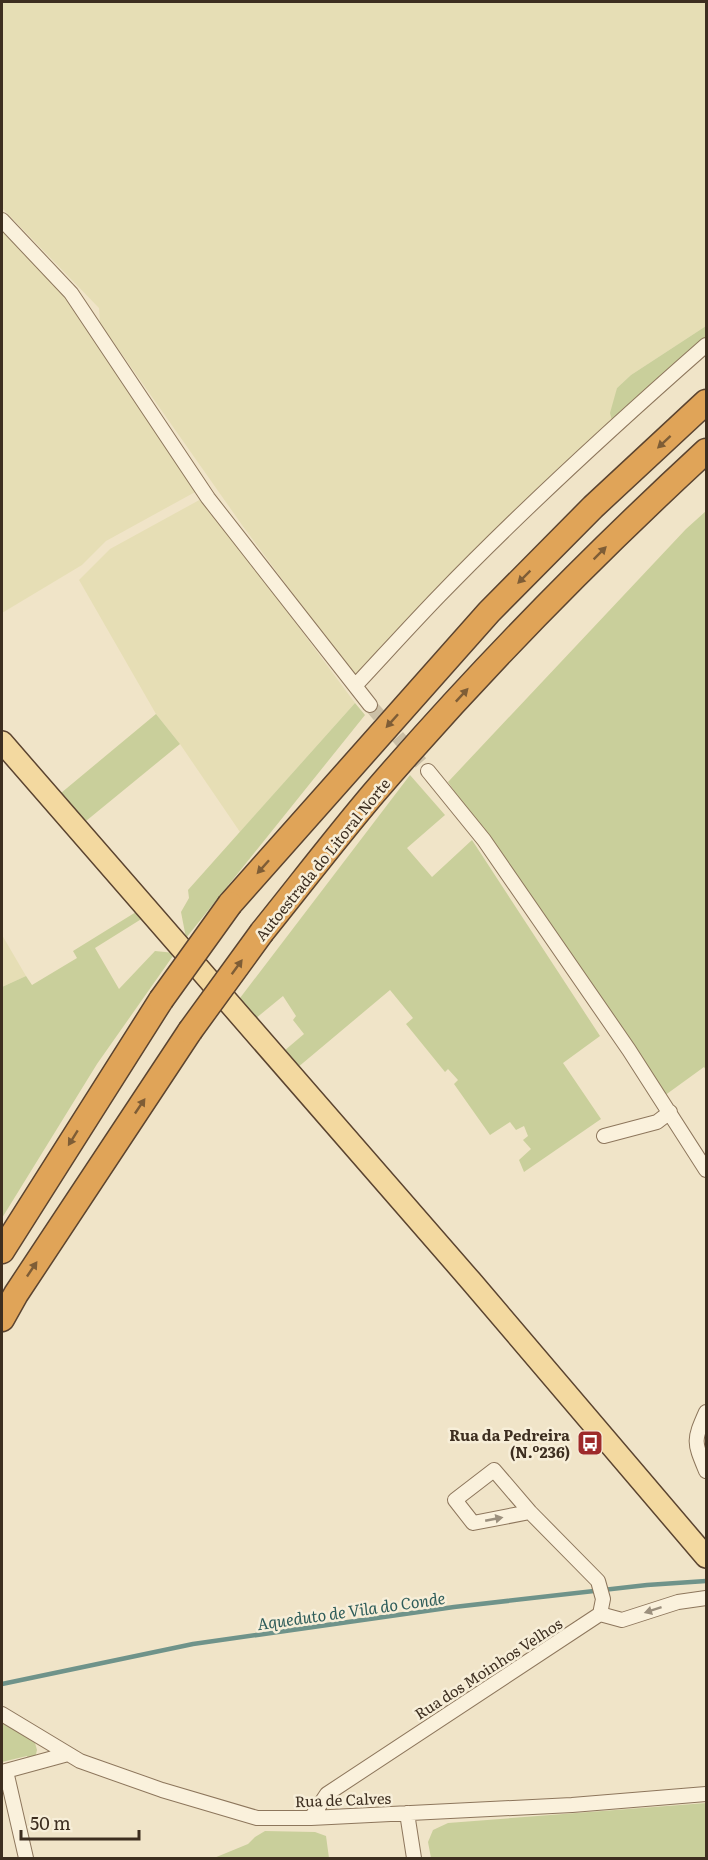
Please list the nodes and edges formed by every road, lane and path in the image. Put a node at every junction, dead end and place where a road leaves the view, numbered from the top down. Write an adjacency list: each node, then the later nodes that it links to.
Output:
1 (2, 220): 5 (street)
2 (706, 345): 5 (street)
3 (706, 402): 12 (highway, one-way to 12, bridge)
4 (706, 451): 13 (highway, Autoestrada do Litoral Norte, one-way to 4, bridge)
5 (356, 687): 6 (street)
6 (370, 705)
7 (2, 742): 17 (main road)
8 (428, 771): 9 (street)
9 (670, 1112): 10 (street); 11 (street)
10 (604, 1136)
11 (706, 1170)
12 (2, 1251)
13 (2, 1319)
14 (706, 1412): 15 (street)
15 (706, 1471)
16 (530, 1512): 16 (street, one-way to 16); 19 (street)
17 (706, 1557)
18 (706, 1598): 19 (street, one-way to 19)
19 (600, 1614): 25 (street, Rua dos Moinhos Velhos)
20 (2, 1714): 21 (street, Rua de Calves)
21 (68, 1754): 22 (street); 25 (street, Rua de Calves)
22 (4, 1771): 26 (street)
23 (706, 1794): 24 (street, Rua de Calves)
24 (407, 1813): 25 (street, Rua de Calves); 27 (street)
25 (311, 1818)
26 (26, 1858)
27 (414, 1858)

